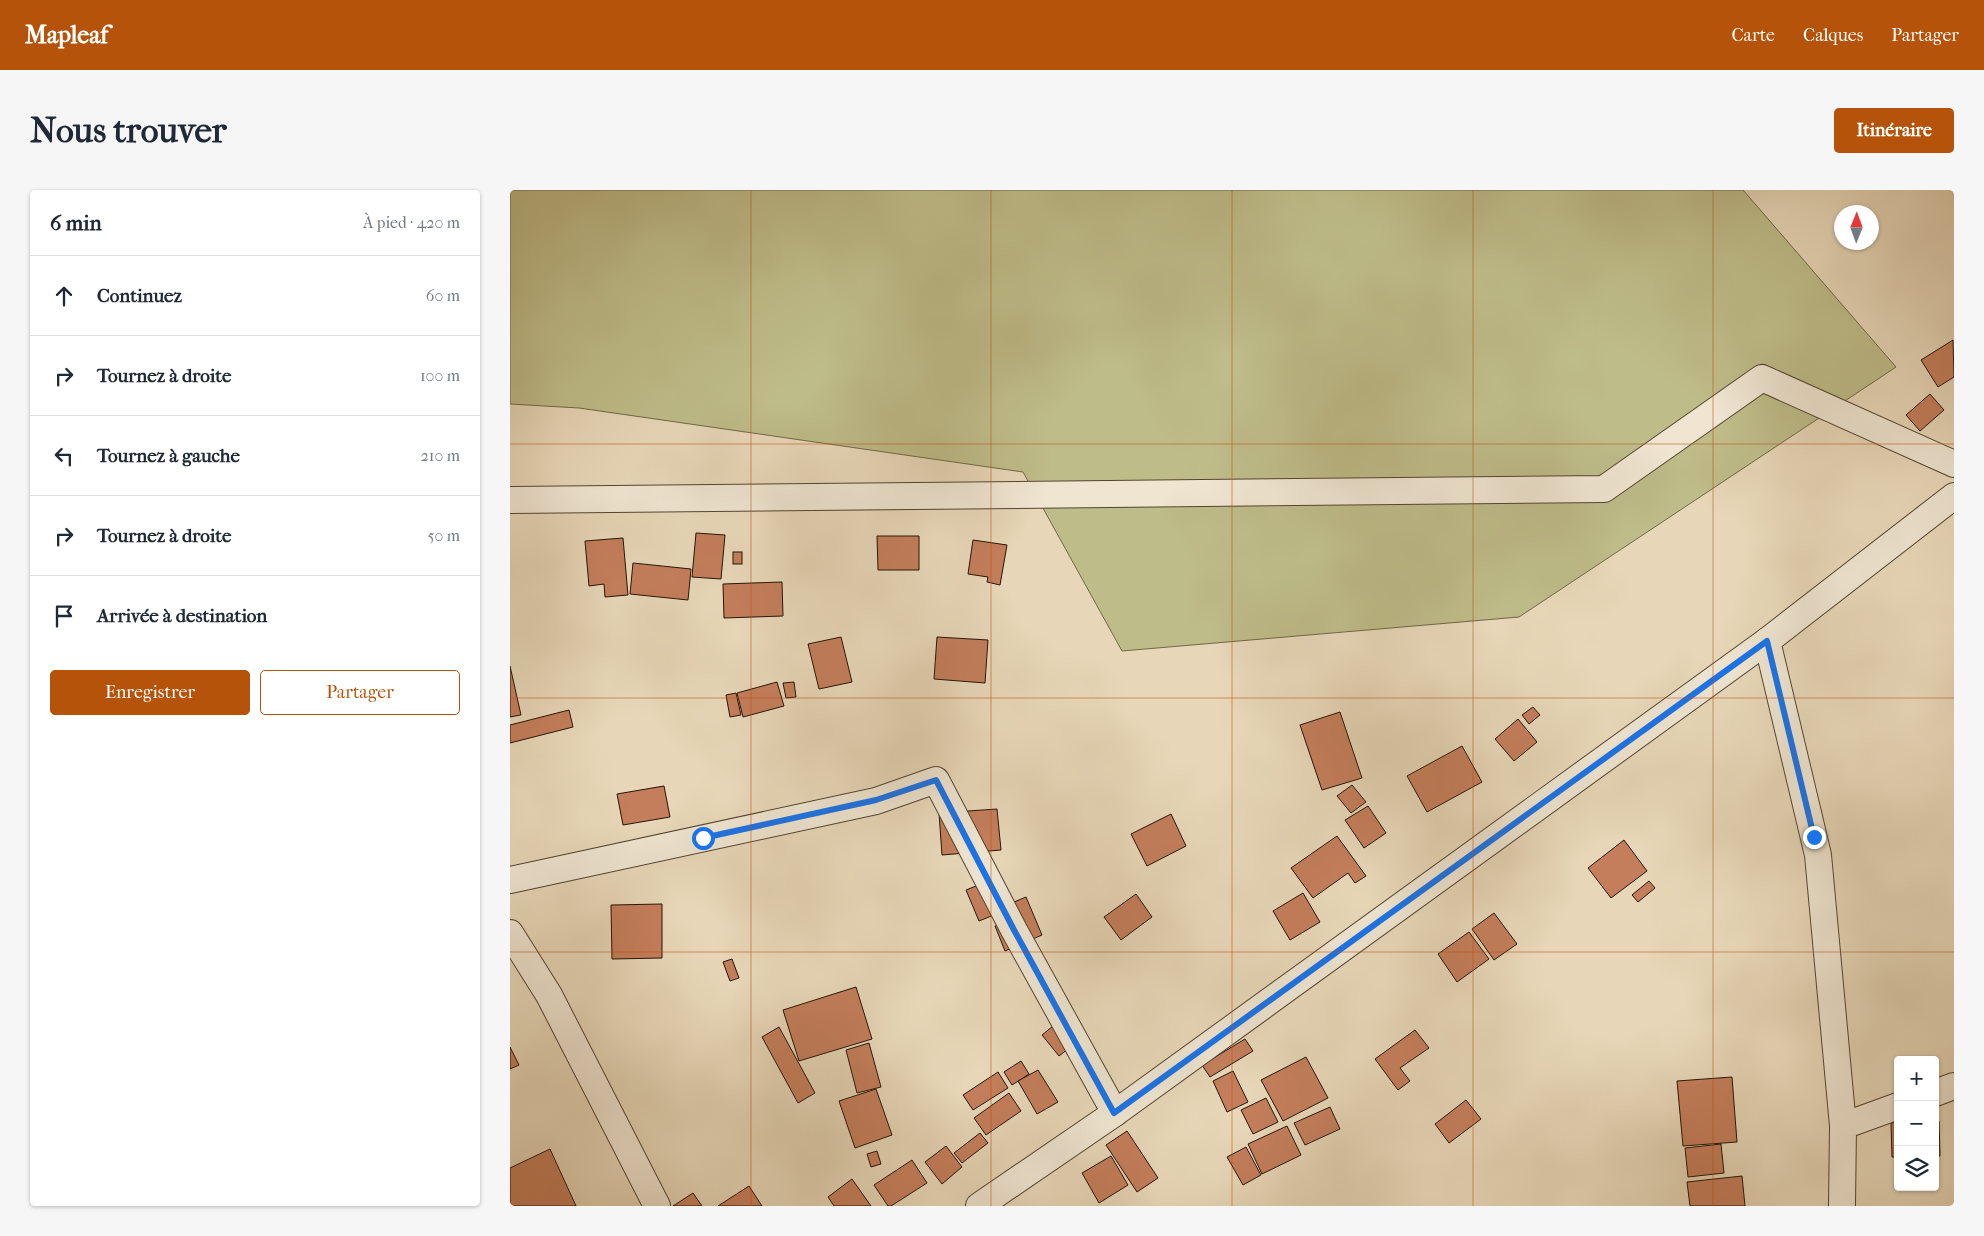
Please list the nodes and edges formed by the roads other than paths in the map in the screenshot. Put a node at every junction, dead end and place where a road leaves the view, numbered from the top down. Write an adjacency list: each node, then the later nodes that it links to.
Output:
1 (1954, 464): 3 (street)
2 (1954, 496): 4 (street)
3 (510, 500)
4 (1767, 641): 10 (street); 11 (street)
5 (510, 880): 10 (street)
6 (510, 933): 12 (street)
7 (1954, 1086): 8 (street)
8 (1939, 1092)
9 (1894, 1107): 11 (street)
10 (1114, 1113): 13 (street)
11 (1843, 1126): 14 (street)
12 (657, 1206)
13 (979, 1206)
14 (1842, 1206)

